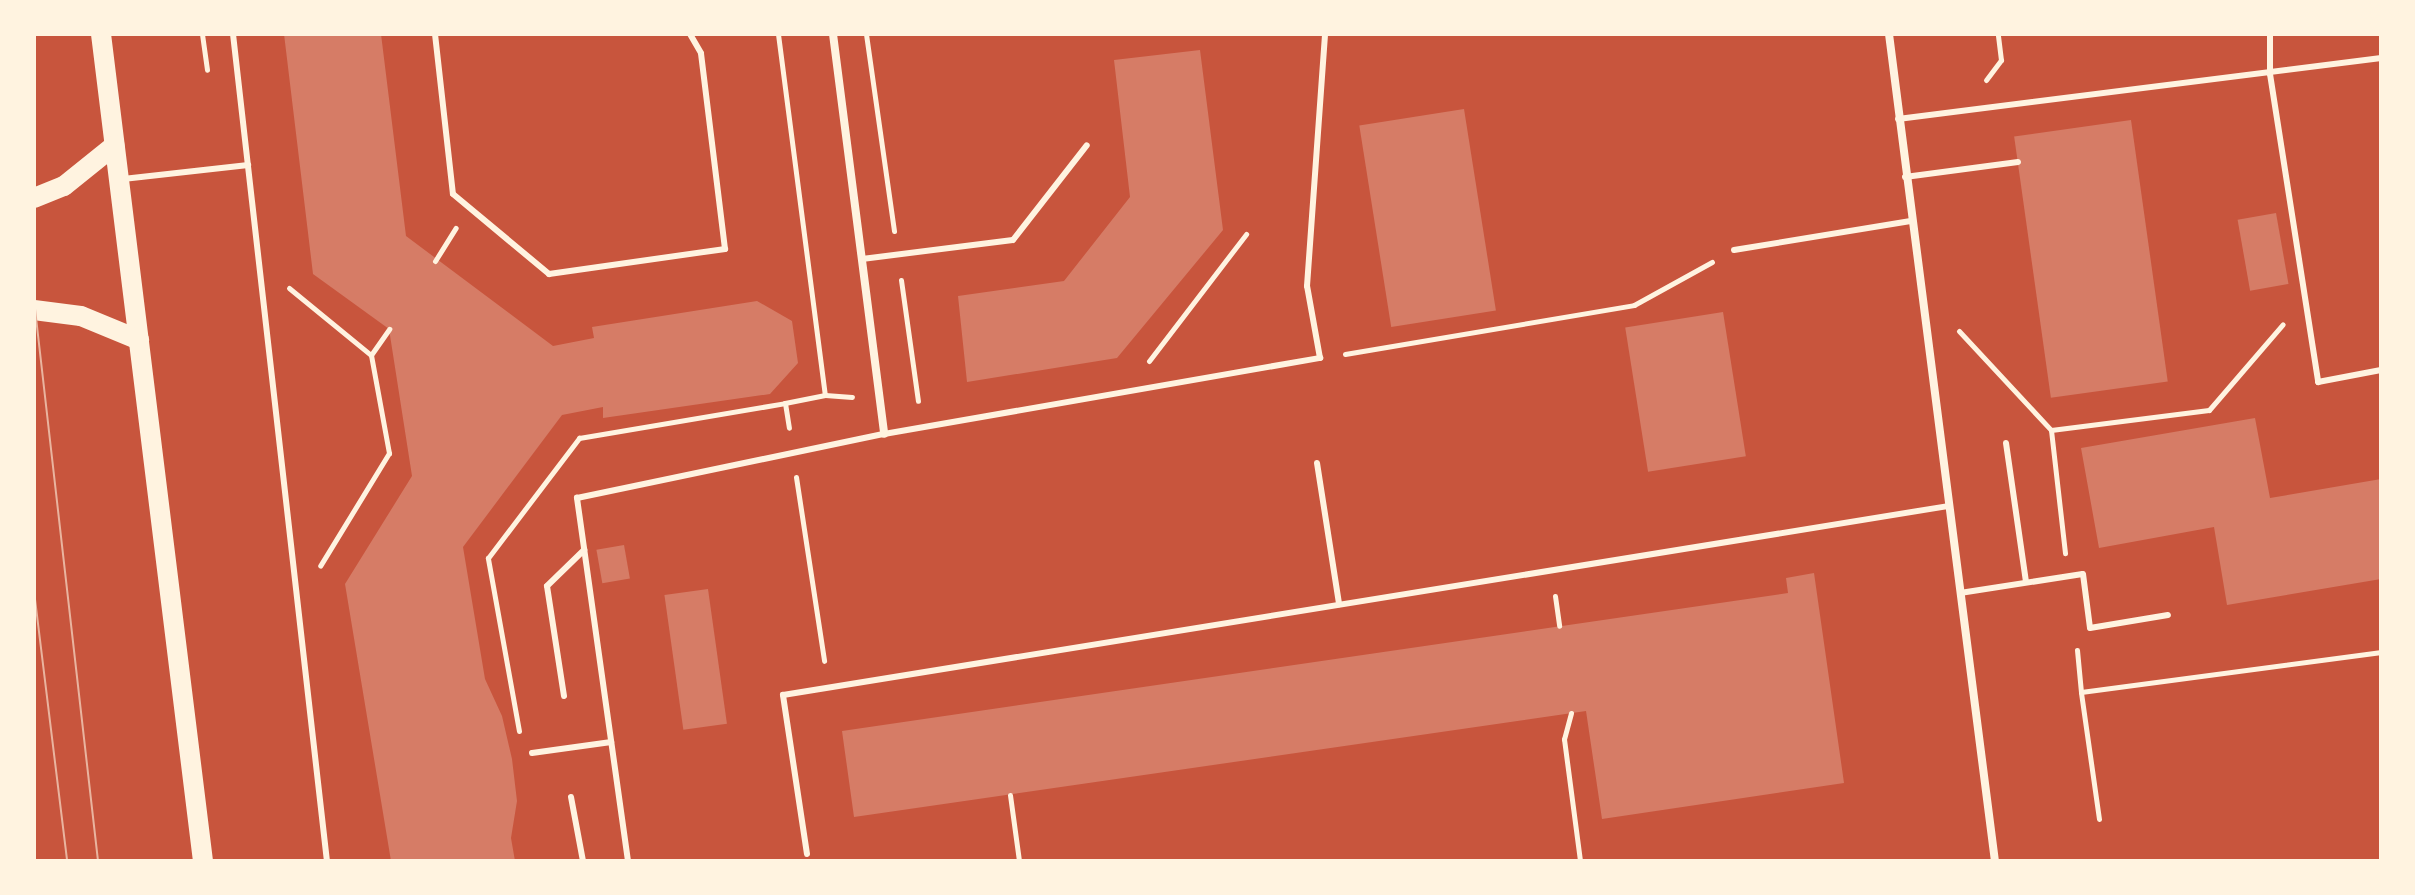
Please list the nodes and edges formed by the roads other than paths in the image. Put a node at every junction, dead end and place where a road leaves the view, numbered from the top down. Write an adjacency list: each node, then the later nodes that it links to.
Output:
1 (101, 34): 12 (main road)
2 (233, 34): 15 (lane)
3 (435, 34): 4 (lane)
4 (690, 34)
5 (833, 34): 21 (street)
6 (1325, 34): 25 (lane)
7 (1889, 34): 11 (street)
8 (2270, 34): 10 (lane)
9 (2381, 58): 10 (lane)
10 (2270, 74): 11 (lane); 24 (lane)
11 (1898, 119): 16 (street)
12 (115, 145): 17 (main road); 18 (main road)
13 (1087, 145): 21 (lane)
14 (2018, 162): 16 (lane)
15 (248, 165): 17 (lane); 40 (lane)
16 (1905, 177): 19 (street)
17 (119, 180): 23 (main road)
18 (34, 198)
19 (1911, 221): 20 (lane); 28 (street)
20 (1734, 250)
21 (862, 259): 25 (street)
22 (34, 310): 23 (main road)
23 (139, 340): 39 (main road)
24 (2381, 370)
25 (884, 434): 29 (lane)
26 (2006, 443): 30 (lane)
27 (1317, 463): 32 (lane)
28 (1948, 506): 31 (street); 32 (lane)
29 (584, 550): 34 (lane); 35 (lane)
30 (2026, 582): 31 (lane); 33 (lane)
31 (1960, 593): 43 (street)
32 (1339, 604): 38 (lane)
33 (2168, 615)
34 (564, 696)
35 (611, 742): 36 (lane); 42 (lane)
36 (532, 753)
37 (571, 797): 41 (lane)
38 (807, 854)
39 (203, 861)
40 (327, 861)
41 (583, 861)
42 (628, 861)
43 (1995, 861)

